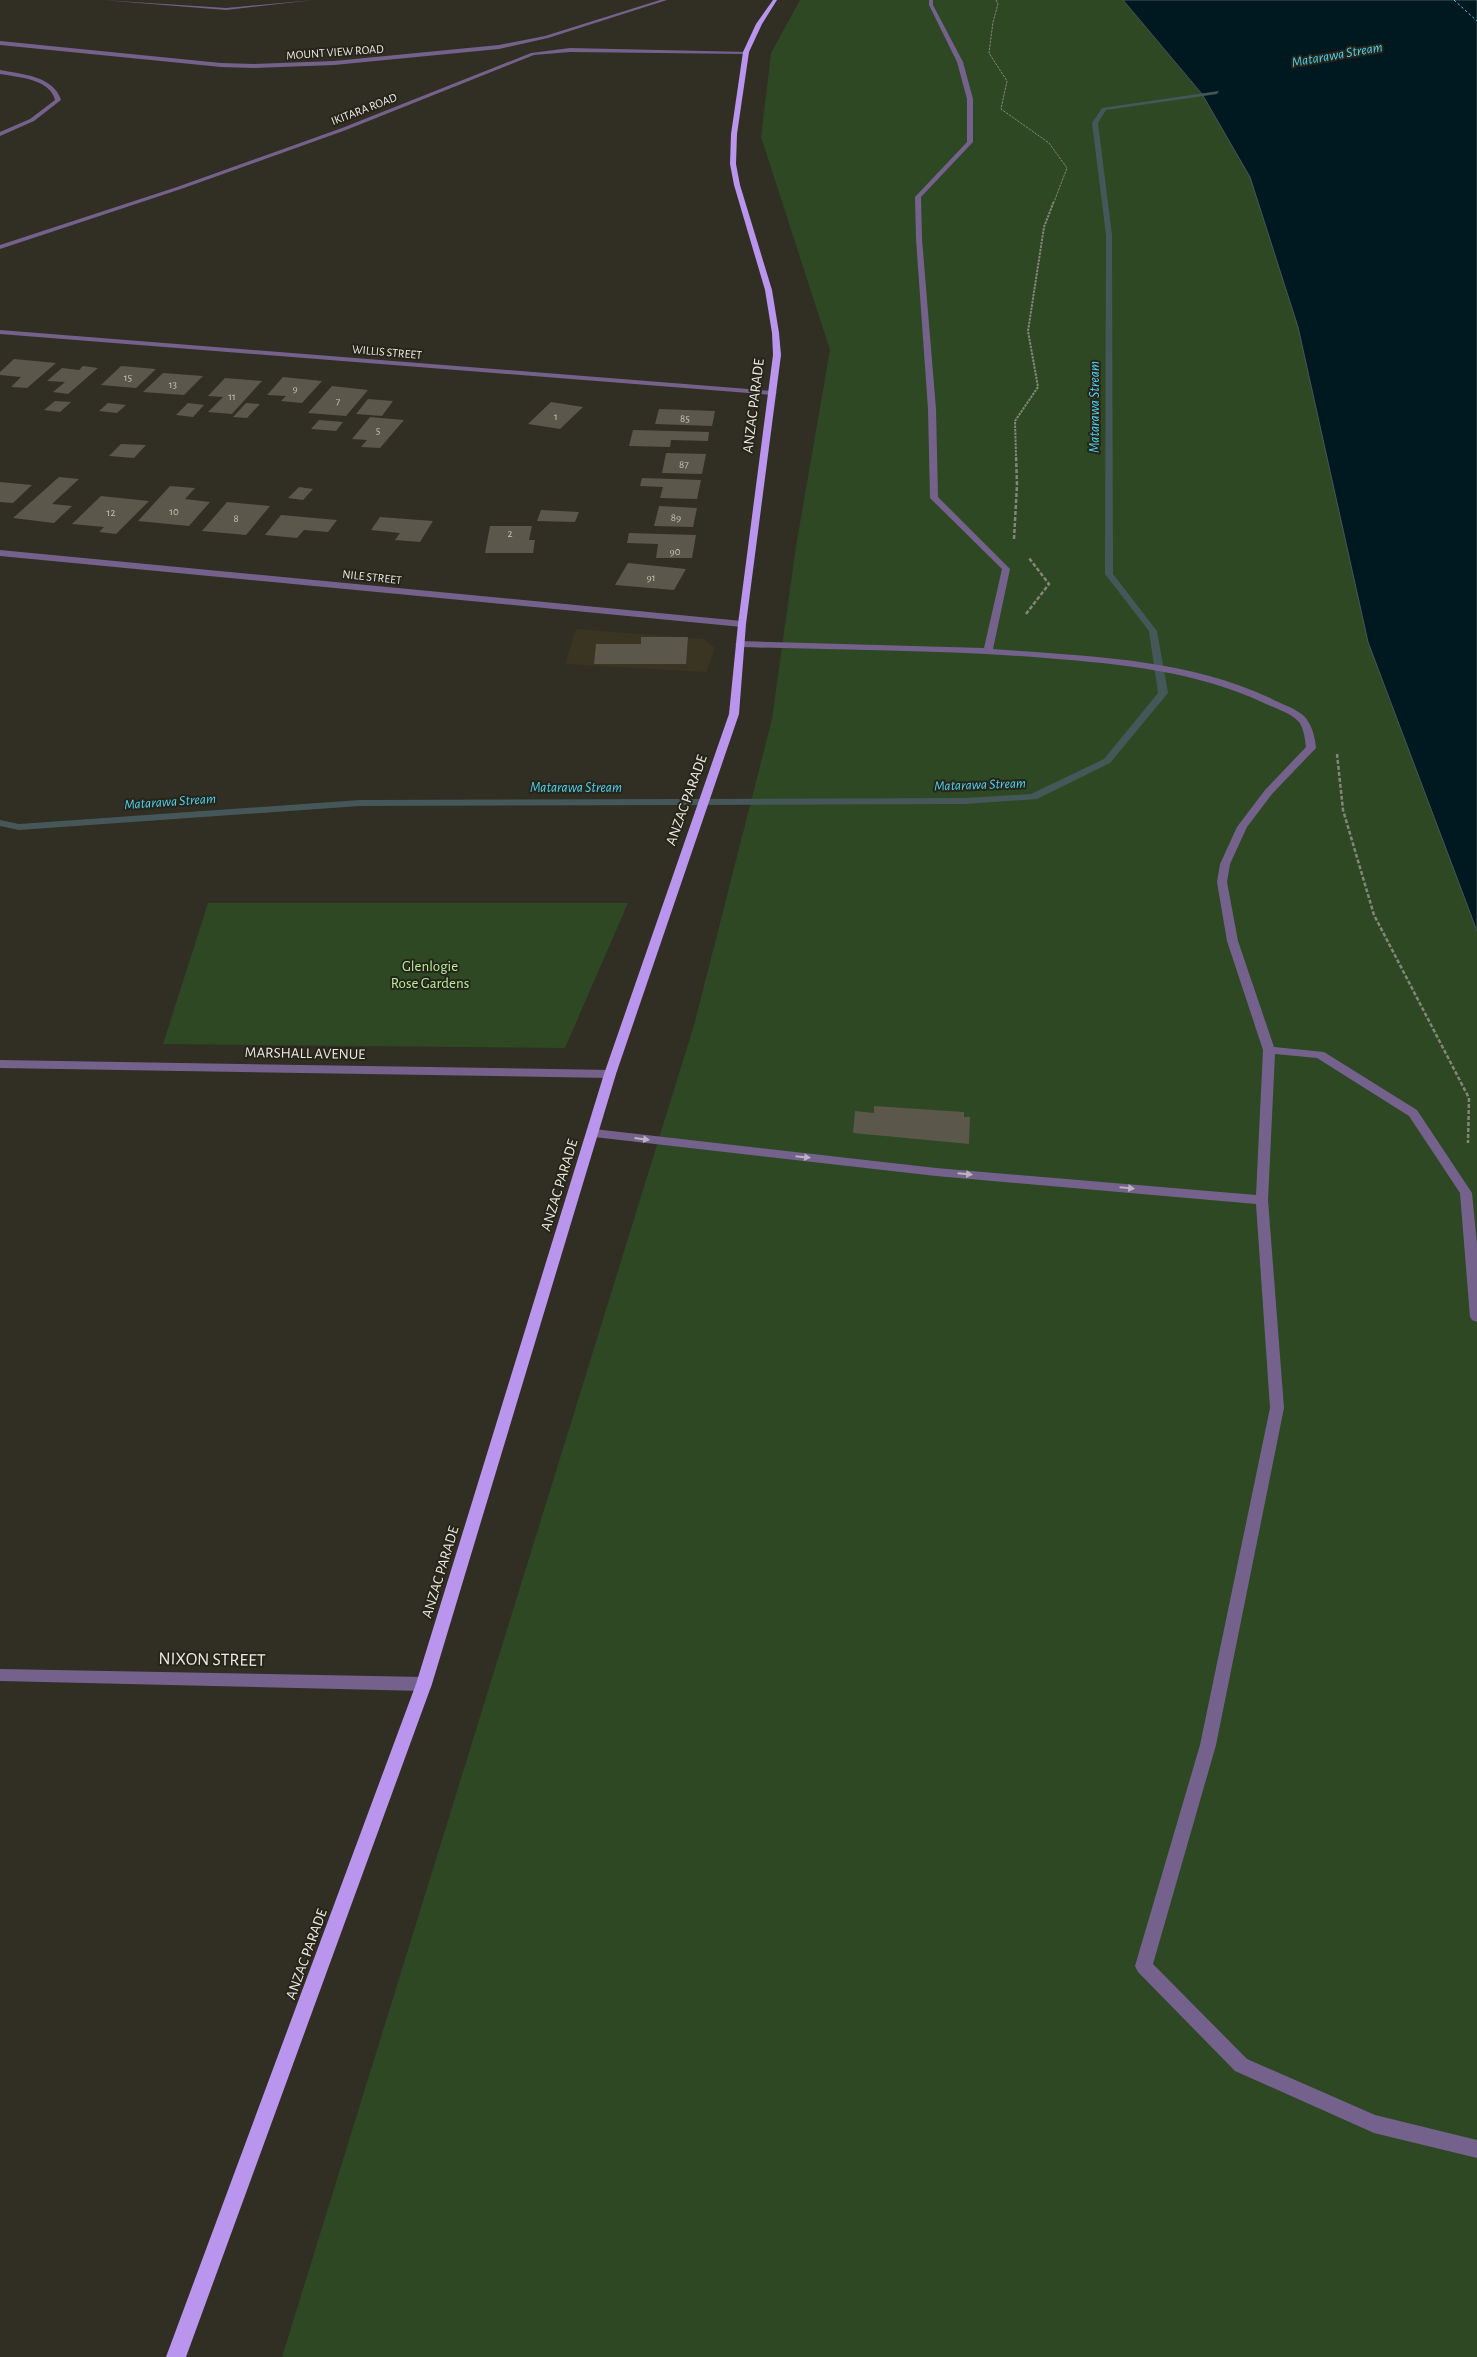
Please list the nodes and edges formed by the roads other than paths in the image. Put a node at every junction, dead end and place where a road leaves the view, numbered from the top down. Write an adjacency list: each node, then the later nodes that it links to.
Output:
1 (104, 0): 2 (street)
2 (312, 0)
3 (665, 0): 6 (street, MOUNT VIEW ROAD)
4 (774, 0): 7 (main road, ANZAC PARADE)
5 (931, 0): 16 (street)
6 (0, 43)
7 (746, 52): 10 (street, IKITARA ROAD); 12 (main road, ANZAC PARADE)
8 (0, 72): 9 (street)
9 (0, 134)
10 (0, 247)
11 (0, 332): 12 (street, WILLIS STREET)
12 (773, 393): 14 (main road, ANZAC PARADE)
13 (0, 554): 14 (street, NILE STREET)
14 (742, 624): 15 (main road, ANZAC PARADE)
15 (740, 644): 16 (street); 19 (main road, ANZAC PARADE)
16 (988, 651): 17 (street)
17 (1269, 1050): 21 (street); 22 (street)
18 (0, 1064): 19 (street, MARSHALL AVENUE)
19 (610, 1074): 20 (main road, ANZAC PARADE)
20 (594, 1132): 21 (street, one-way to 21); 24 (main road, ANZAC PARADE)
21 (1262, 1200): 25 (street)
22 (1477, 1317)
23 (0, 1675): 24 (street, NIXON STREET)
24 (424, 1684): 26 (main road, ANZAC PARADE)
25 (1477, 2149)
26 (176, 2357)

